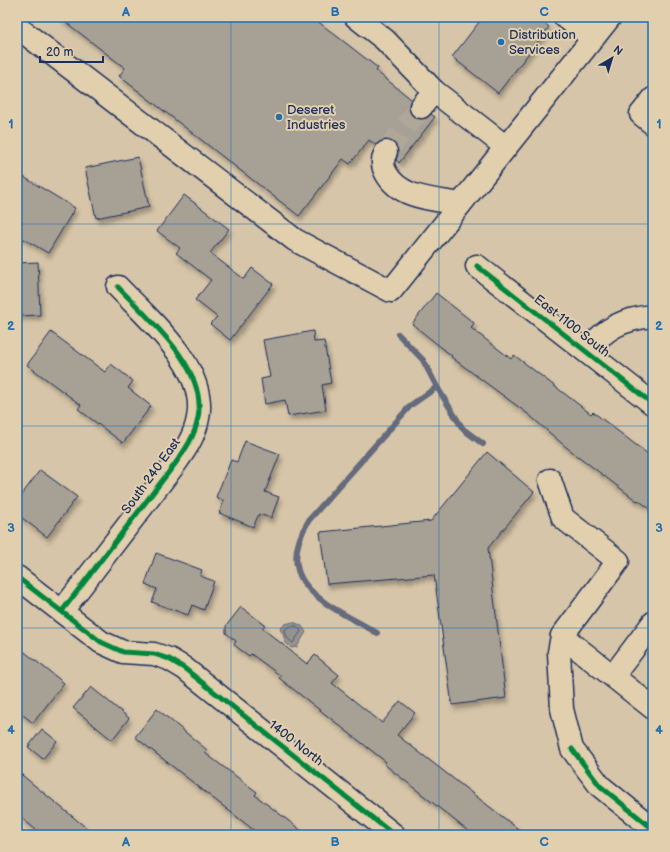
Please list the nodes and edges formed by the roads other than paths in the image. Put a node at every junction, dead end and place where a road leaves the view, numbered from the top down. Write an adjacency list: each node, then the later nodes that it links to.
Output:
1 (356, 17): 8 (street)
2 (565, 17): 5 (street)
3 (610, 17): 5 (street)
4 (17, 27): 10 (street)
5 (593, 38): 8 (street)
6 (653, 99): 7 (street)
7 (653, 124)
8 (506, 147): 10 (street)
9 (386, 152): 10 (street)
10 (460, 204)
11 (477, 266): 14 (street, East 1100 South)
12 (118, 287): 18 (street, South 240 East)
13 (653, 316): 14 (street)
14 (586, 351): 15 (street, East 1100 South)
15 (653, 404)
16 (550, 480): 20 (street)
17 (17, 577): 18 (street, 1400 North)
18 (62, 611): 24 (street, 1400 North)
19 (653, 623): 21 (street)
20 (562, 636): 21 (street); 23 (street)
21 (613, 676): 22 (street)
22 (653, 708)
23 (652, 826)
24 (394, 835)

